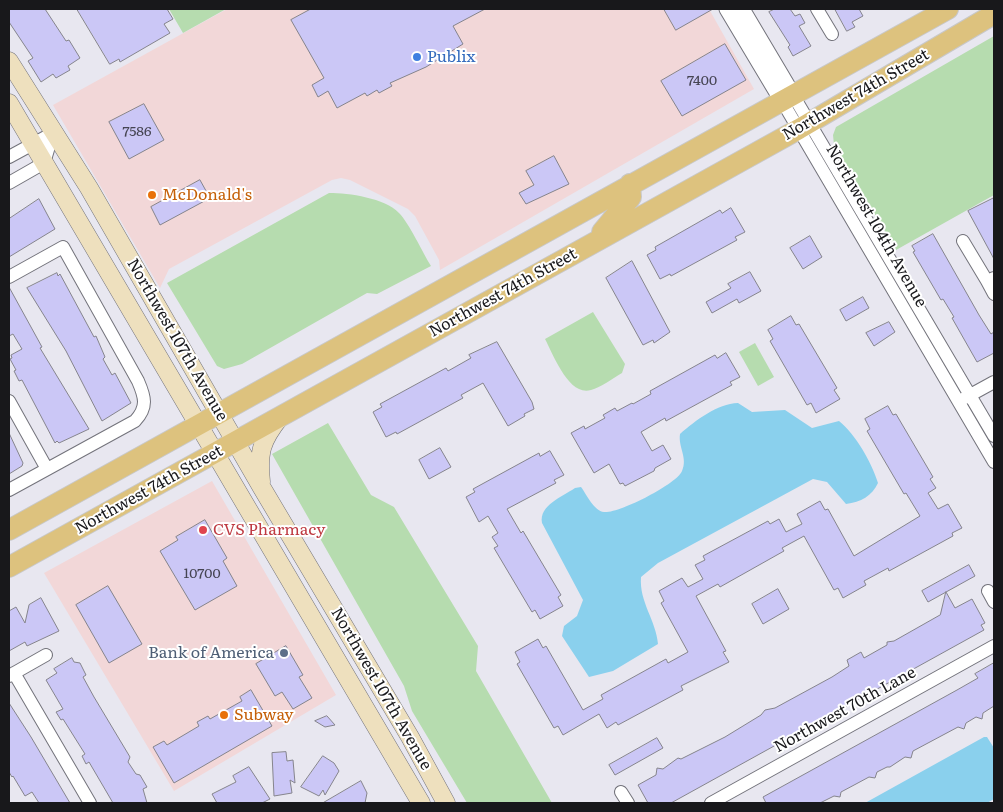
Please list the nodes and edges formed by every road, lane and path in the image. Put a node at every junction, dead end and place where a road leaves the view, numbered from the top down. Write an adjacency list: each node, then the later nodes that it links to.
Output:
1 (726, 9): 8 (street, Northwest 104th Avenue)
2 (742, 9): 8 (street, Northwest 104th Avenue)
3 (817, 9): 6 (street)
4 (948, 9): 8 (main road, Northwest 74th Street)
5 (994, 14): 10 (main road, Northwest 74th Street)
6 (832, 34)
7 (9, 61): 11 (main road, Northwest 107th Avenue)
8 (787, 98): 10 (street, Northwest 104th Avenue); 16 (main road, Northwest 74th Street)
9 (9, 103): 12 (main road, Northwest 107th Avenue)
10 (804, 126): 18 (main road, Northwest 74th Street); 23 (street, Northwest 104th Avenue)
11 (53, 132): 12 (street); 14 (street); 25 (main road, Northwest 107th Avenue)
12 (33, 143): 13 (street); 14 (main road, Northwest 107th Avenue)
13 (9, 156)
14 (44, 163): 15 (street); 27 (main road, Northwest 107th Avenue)
15 (9, 183)
16 (630, 184): 18 (main road); 25 (main road, Northwest 74th Street)
17 (963, 240): 20 (street)
18 (592, 242): 26 (main road, Northwest 74th Street)
19 (9, 277): 32 (street)
20 (991, 280): 21 (street)
21 (994, 294)
22 (994, 382): 23 (street)
23 (964, 398): 28 (street, Northwest 104th Avenue); 31 (street, Northwest 104th Avenue)
24 (9, 401): 32 (street)
25 (219, 413): 27 (main road, Northwest 74th Street); 29 (main road, Northwest 107th Avenue)
26 (281, 416): 29 (main road, Northwest 74th Street); 33 (main road)
27 (198, 424): 30 (main road, Northwest 107th Avenue); 35 (main road, Northwest 74th Street)
28 (994, 436)
29 (235, 442): 30 (main road, Northwest 74th Street); 33 (main road, Northwest 107th Avenue)
30 (215, 453): 36 (main road, Northwest 74th Street); 41 (main road, Northwest 107th Avenue)
31 (994, 462)
32 (47, 469): 34 (street)
33 (262, 488): 42 (main road, Northwest 107th Avenue)
34 (9, 490)
35 (9, 530)
36 (9, 567)
37 (994, 646): 43 (street, Northwest 70th Lane)
38 (46, 655): 39 (street)
39 (11, 674): 40 (street)
40 (89, 800)
41 (421, 803)
42 (446, 803)
43 (711, 803)

